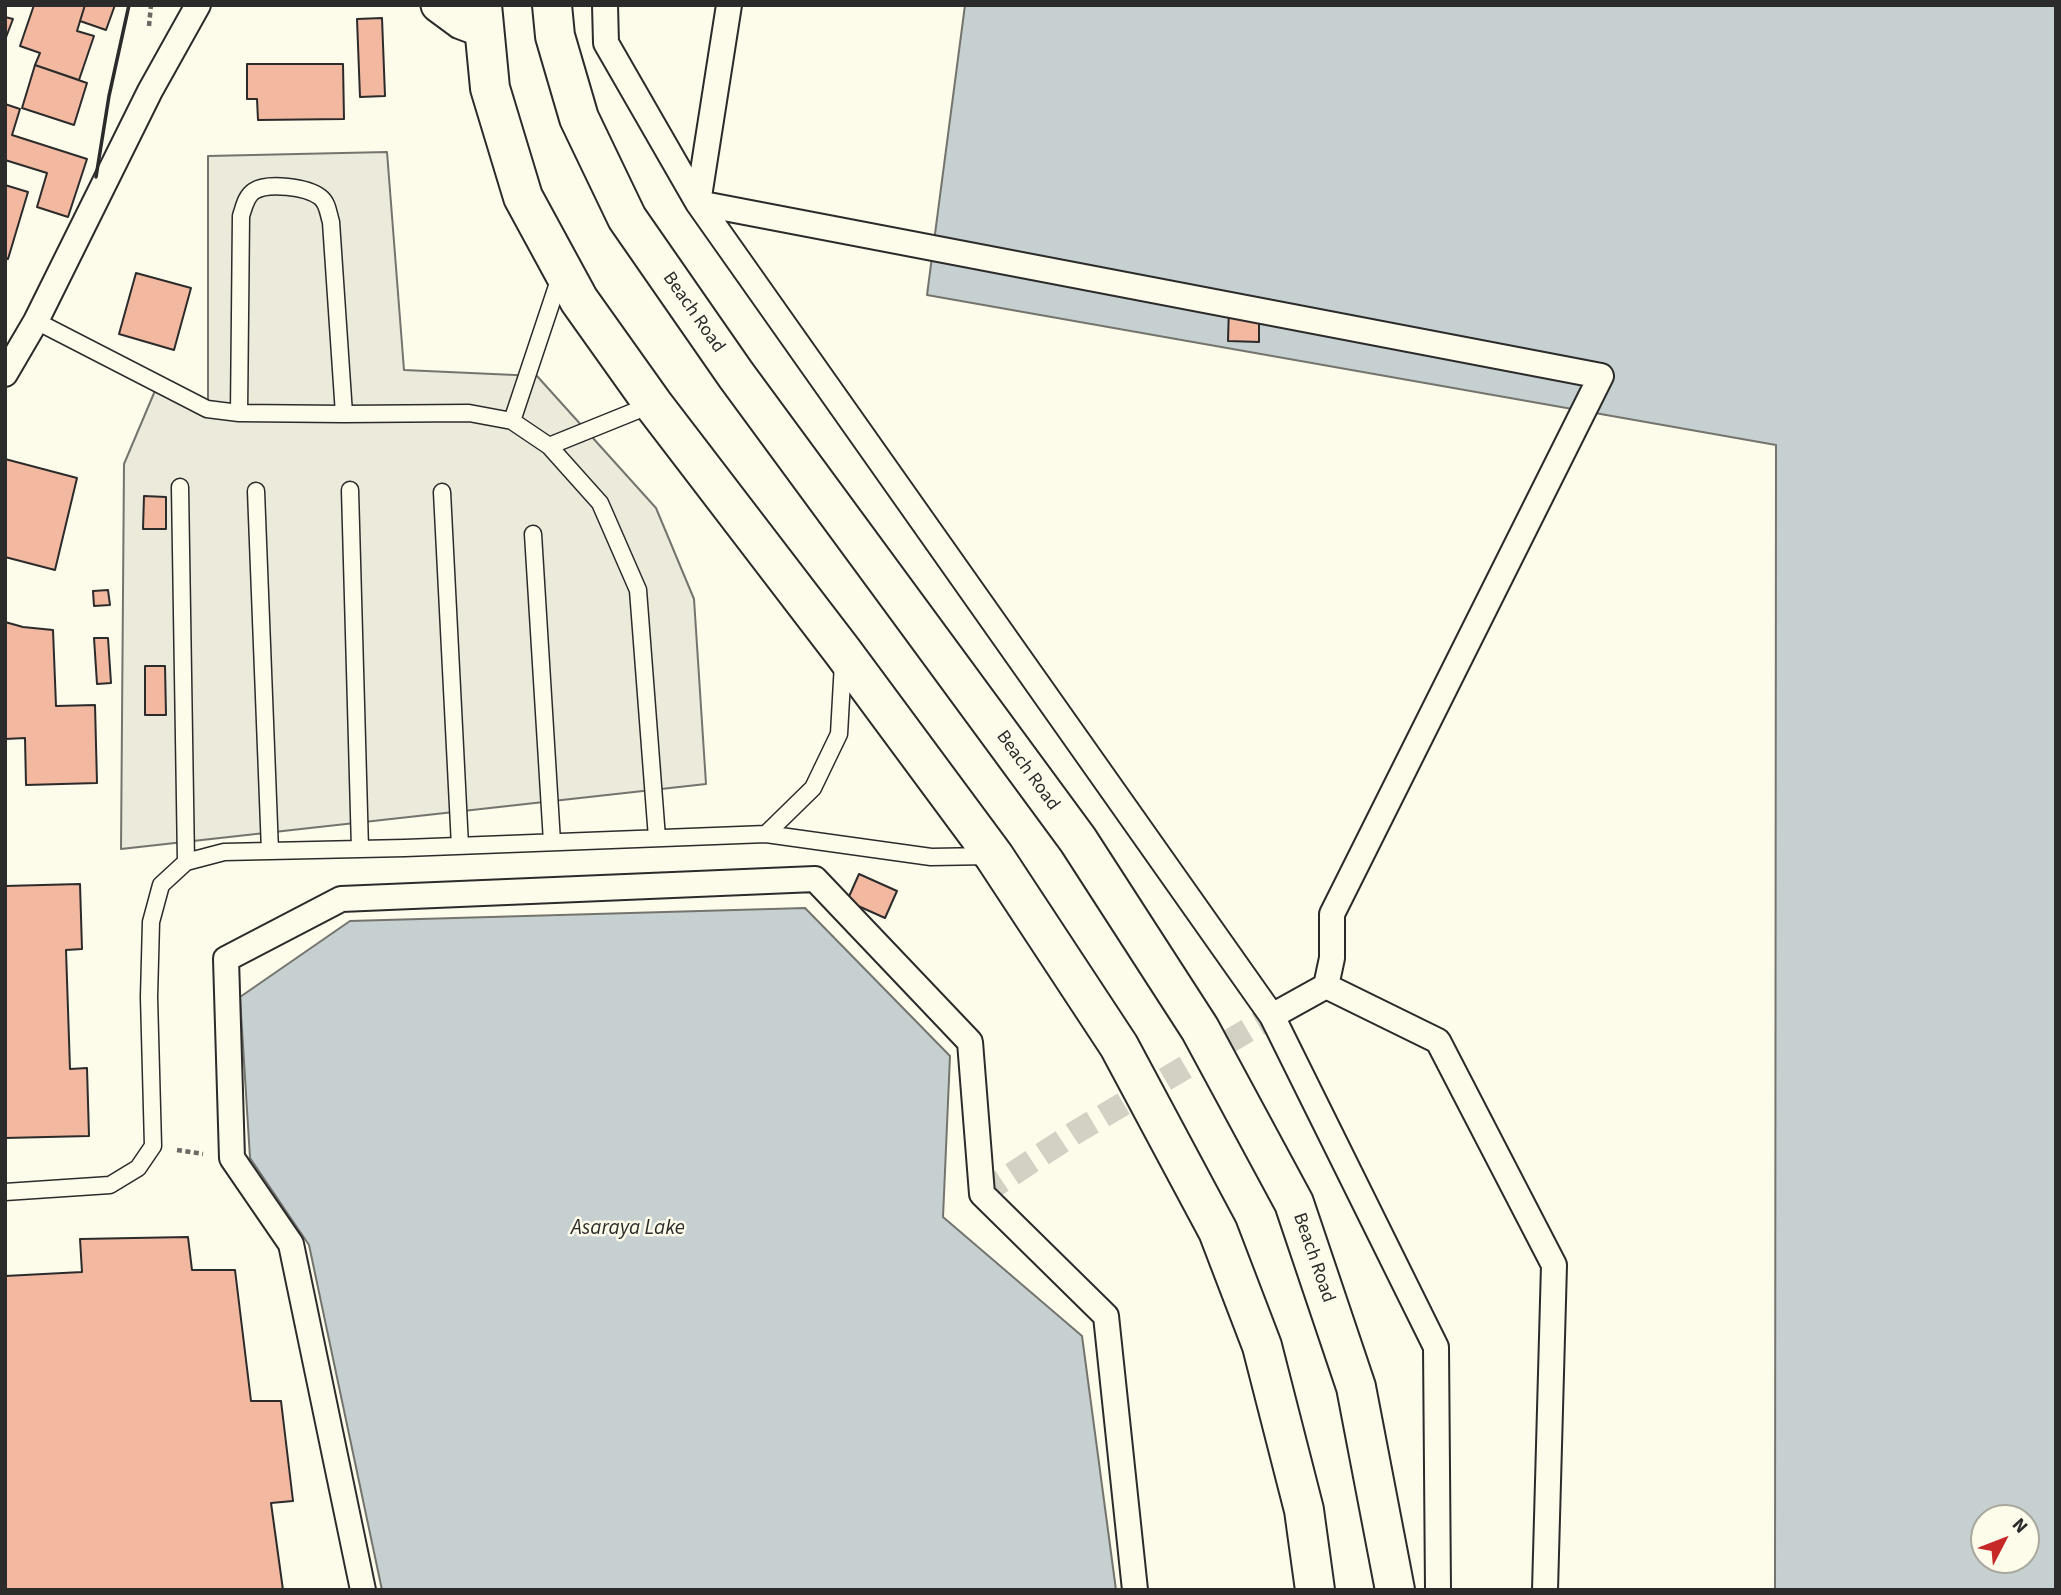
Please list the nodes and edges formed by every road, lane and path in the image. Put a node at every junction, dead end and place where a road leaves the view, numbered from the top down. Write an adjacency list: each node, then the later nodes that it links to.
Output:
1 (198, 5): 9 (street)
2 (438, 5): 6 (street)
3 (552, 5): 38 (highway, Beach Road)
4 (605, 5): 7 (street)
5 (730, 5): 7 (street)
6 (483, 18): 8 (highway)
7 (698, 203): 30 (street); 31 (street)
8 (562, 271): 11 (highway); 14 (lane)
9 (36, 321): 10 (street); 12 (lane)
10 (5, 374)
11 (653, 404): 15 (lane); 21 (highway)
12 (239, 412): 13 (lane); 13 (lane)
13 (344, 414): 14 (lane)
14 (512, 421): 15 (lane)
15 (549, 446): 23 (lane)
16 (180, 487): 29 (lane)
17 (350, 490): 26 (lane)
18 (257, 491): 27 (lane)
19 (442, 492): 25 (lane)
20 (533, 534): 24 (lane)
21 (843, 652): 22 (lane); 28 (highway)
22 (766, 834): 23 (lane); 28 (lane)
23 (657, 838): 24 (lane)
24 (552, 842): 25 (lane)
25 (460, 846): 26 (lane)
26 (360, 849): 27 (lane)
27 (270, 851): 29 (lane)
28 (994, 856): 37 (highway)
29 (186, 862): 32 (lane)
30 (1326, 986): 31 (street); 40 (street)
31 (1272, 1016): 39 (street)
32 (153, 1146): 33 (path); 34 (lane)
33 (232, 1158): 35 (street); 36 (street)
34 (5, 1192)
35 (363, 1590)
36 (1135, 1590)
37 (1315, 1590)
38 (1395, 1590)
39 (1438, 1590)
40 (1545, 1590)

